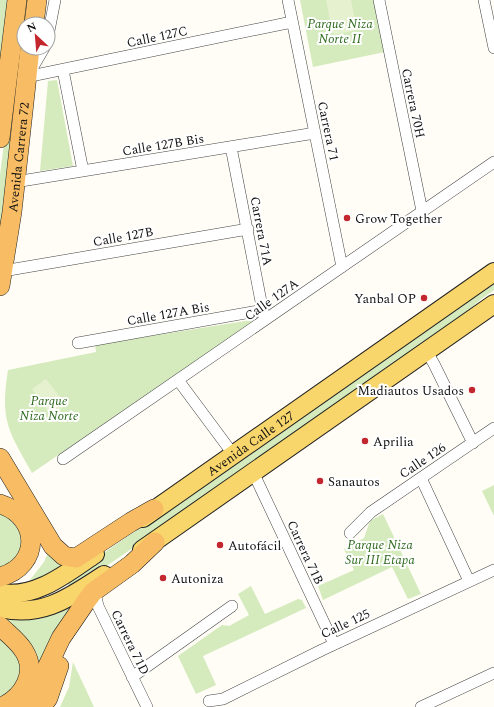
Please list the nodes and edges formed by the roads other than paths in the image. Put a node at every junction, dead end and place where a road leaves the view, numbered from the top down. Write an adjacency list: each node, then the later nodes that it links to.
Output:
1 (17, 0): 16 (highway, Avenida Carrera 72)
2 (37, 0): 7 (highway)
3 (55, 0): 8 (street)
4 (288, 0): 9 (street, Carrera 71)
5 (379, 0): 21 (street, Carrera 70H)
6 (484, 0): 10 (street)
7 (35, 16)
8 (52, 16)
9 (292, 22): 13 (street, Calle 127C); 15 (street, Carrera 71)
10 (494, 48)
11 (29, 56): 14 (highway, Avenida Carrera 72)
12 (41, 56): 14 (street, Avenida Carrera 72)
13 (63, 70): 14 (street, Calle 127C); 19 (street)
14 (26, 77): 20 (highway, Avenida Carrera 72)
15 (315, 133): 17 (street, Calle 127B Bis); 23 (street, Carrera 71)
16 (0, 138)
17 (231, 147): 19 (street, Calle 127B Bis); 22 (street, Carrera 71A)
18 (494, 162): 21 (street, Calle 127A)
19 (83, 171): 20 (street, Calle 127B Bis)
20 (15, 182): 25 (highway, Avenida Carrera 72)
21 (422, 211): 23 (street, Calle 127A)
22 (248, 229): 25 (street, Calle 127B); 27 (street, Carrera 71A)
23 (342, 267): 27 (street, Calle 127A)
24 (494, 272): 33 (main road, Avenida Calle 127)
25 (2, 278)
26 (494, 304): 29 (main road, Avenida Calle 127)
27 (264, 315): 28 (street, Calle 127A Bis); 30 (street, Calle 127A)
28 (78, 343)
29 (427, 352): 32 (street); 36 (main road, Avenida Calle 127)
30 (178, 380): 33 (street); 35 (street, Calle 127A)
31 (494, 428): 32 (street, Calle 126)
32 (473, 442): 37 (street, Calle 126)
33 (233, 454): 39 (main road, Avenida Calle 127)
34 (0, 458): 39 (highway)
35 (63, 459)
36 (253, 472): 41 (main road, Avenida Calle 127); 51 (street, Carrera 71B)
37 (421, 478): 40 (street, Calle 126); 44 (street)
38 (0, 504): 43 (highway)
39 (154, 509): 46 (main road, Avenida Calle 127)
40 (350, 533)
41 (156, 542): 45 (highway); 48 (main road, Avenida Calle 127)
42 (494, 570): 44 (street, Calle 125)
43 (0, 577)
44 (469, 581): 51 (street, Calle 125)
45 (98, 588): 50 (highway); 53 (street, Carrera 71D)
46 (0, 593)
47 (232, 606): 53 (street)
48 (0, 608)
49 (0, 626): 55 (highway)
50 (67, 630): 56 (highway); 57 (highway)
51 (334, 644): 54 (street, Calle 125)
52 (494, 673): 59 (street)
53 (132, 677): 58 (street, Carrera 71D)
54 (209, 701)
55 (2, 707)
56 (24, 707)
57 (42, 707)
58 (147, 707)
59 (421, 707)

